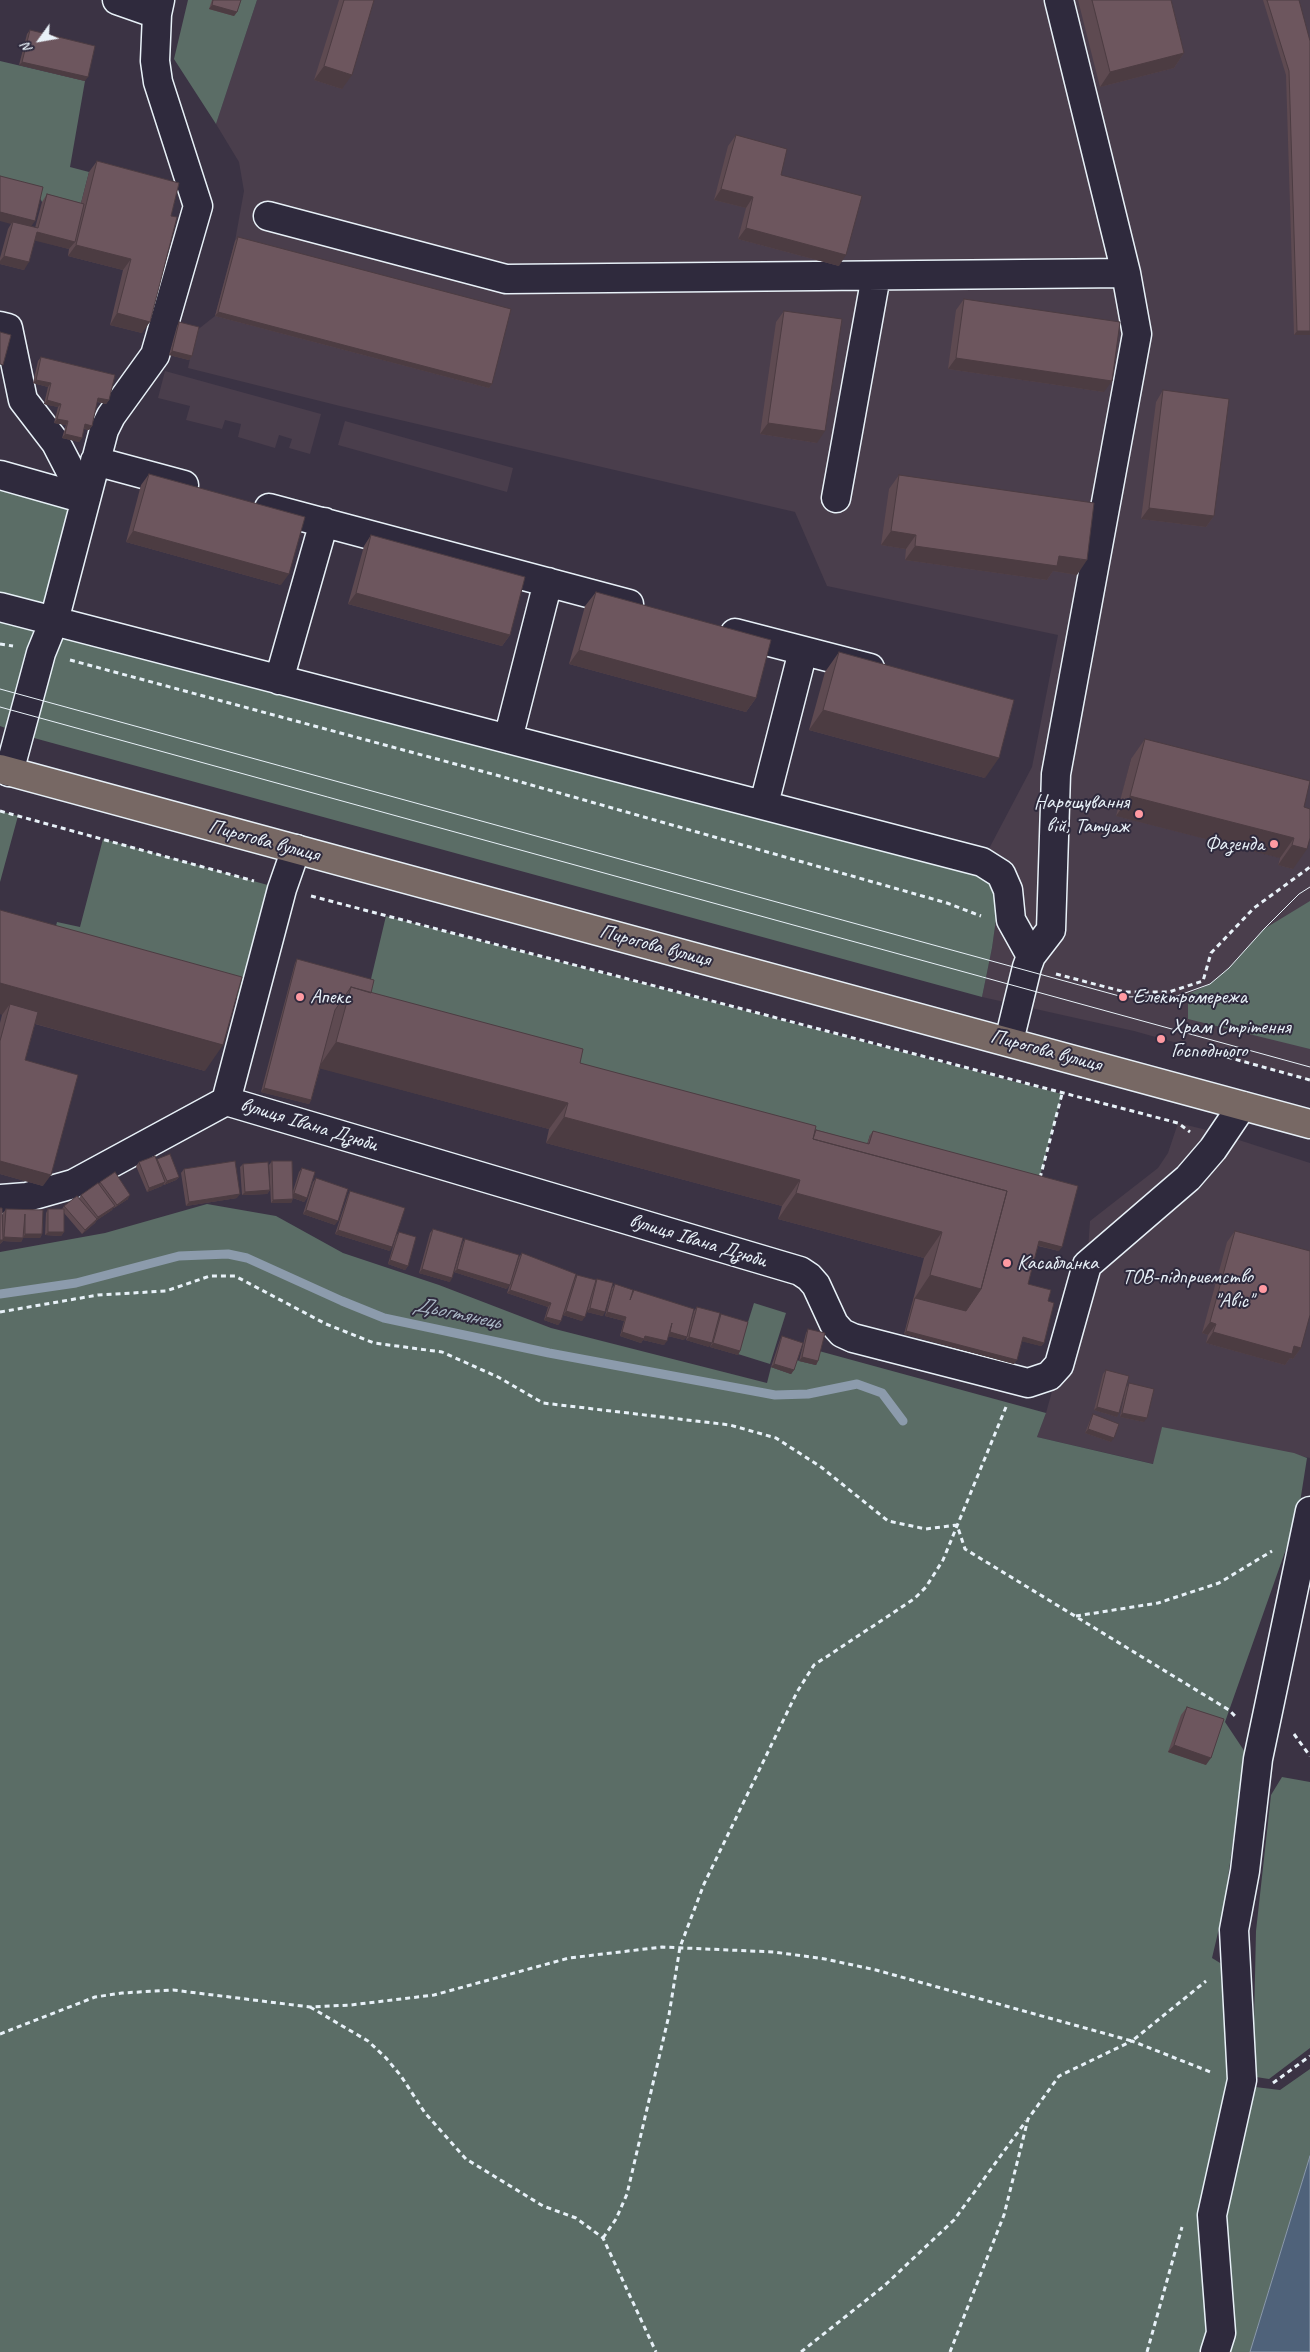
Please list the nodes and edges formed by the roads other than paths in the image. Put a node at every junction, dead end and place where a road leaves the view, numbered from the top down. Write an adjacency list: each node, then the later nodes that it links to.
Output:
1 (117, 0): 3 (street)
2 (1059, 0): 5 (street)
3 (158, 7): 8 (street)
4 (268, 216): 6 (street)
5 (1126, 274): 6 (street); 27 (street)
6 (876, 276): 11 (street)
7 (0, 326): 12 (street)
8 (96, 461): 10 (street); 12 (street)
9 (0, 475): 12 (street)
10 (212, 492)
11 (836, 498)
12 (84, 499): 18 (street)
13 (249, 502): 14 (street)
14 (324, 522): 15 (street); 22 (street)
15 (548, 582): 17 (street); 23 (street)
16 (0, 607): 18 (street)
17 (652, 610)
18 (54, 621): 22 (street); 24 (street)
19 (709, 626): 20 (street)
20 (803, 651): 21 (street); 25 (street)
21 (897, 675)
22 (279, 680): 23 (street)
23 (508, 739): 25 (street)
24 (5, 770): 26 (main road, Пирогова вулиця)
25 (764, 804): 27 (street)
26 (296, 849): 28 (main road, Пирогова вулиця); 29 (street)
27 (1029, 961): 28 (street)
28 (1010, 1041): 30 (main road, Пирогова вулиця)
29 (226, 1101): 30 (street, вулиця Івана Дзюби); 32 (street, вулиця Івана Дзюби)
30 (1242, 1106): 31 (main road, Пирогова вулиця)
31 (1310, 1124)
32 (0, 1199)
33 (1310, 1511): 34 (street)
34 (1215, 2352)

